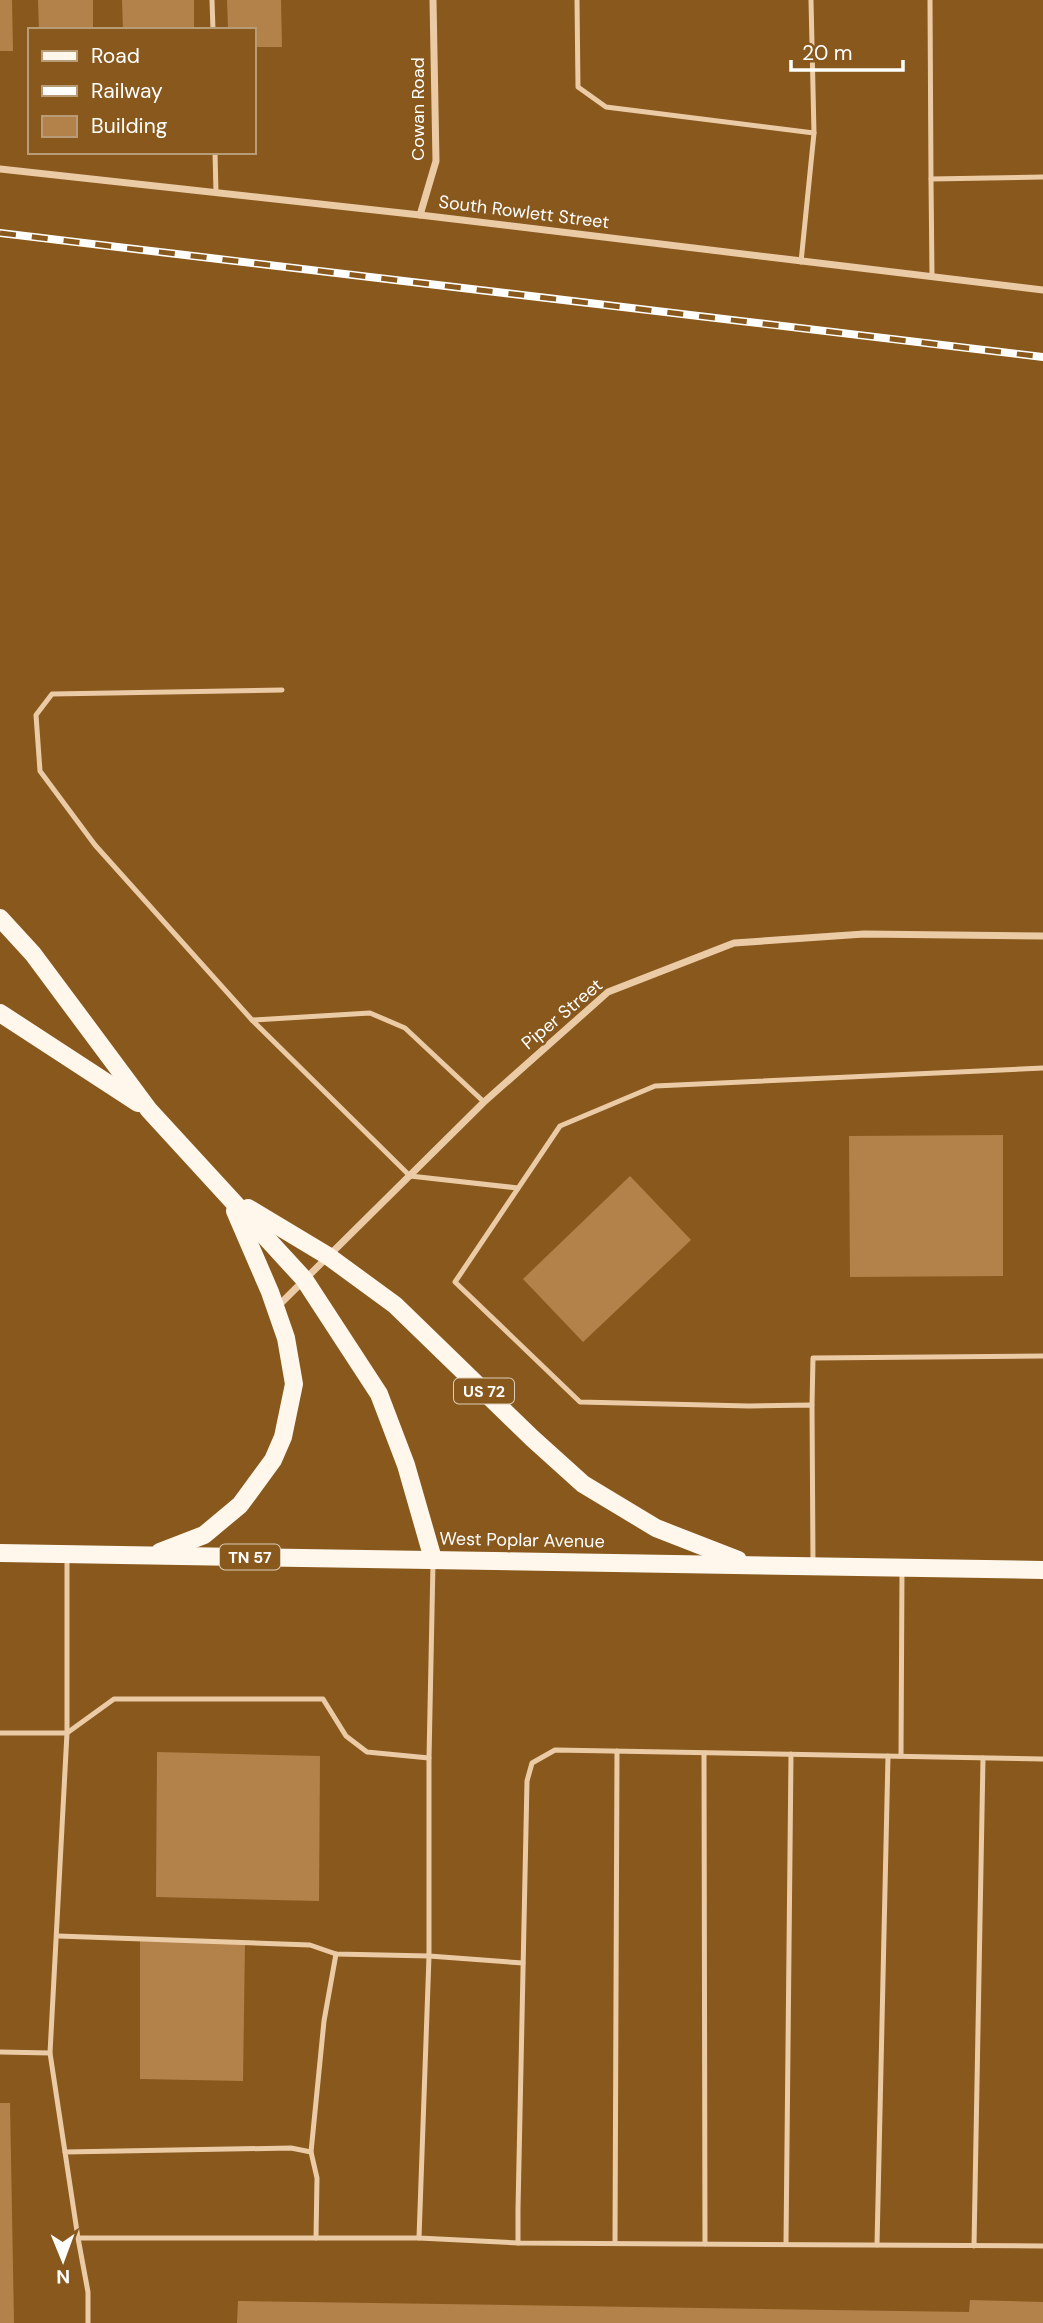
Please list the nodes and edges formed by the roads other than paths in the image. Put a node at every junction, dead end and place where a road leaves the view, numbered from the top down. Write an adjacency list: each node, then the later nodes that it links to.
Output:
1 (212, 0): 6 (lane)
2 (433, 0): 13 (street, Cowan Road)
3 (576, 0): 7 (lane)
4 (811, 0): 7 (lane)
5 (930, 0): 11 (lane)
6 (213, 28)
7 (814, 133): 14 (lane)
8 (215, 154): 12 (lane)
9 (0, 169): 12 (street, South Rowlett Street)
10 (1043, 177): 11 (lane)
11 (931, 179): 15 (lane)
12 (216, 192): 13 (street, South Rowlett Street)
13 (421, 215): 14 (street, South Rowlett Street)
14 (801, 262): 15 (street, South Rowlett Street)
15 (932, 277): 16 (street, South Rowlett Street)
16 (1043, 290)
17 (282, 690): 21 (lane)
18 (0, 918): 24 (main road, US 72)
19 (1043, 936): 23 (street, Piper Street)
20 (0, 1013): 24 (main road, US 72)
21 (252, 1020): 23 (lane); 25 (lane)
22 (1043, 1068): 26 (lane)
23 (484, 1102): 25 (street, Piper Street)
24 (149, 1110): 27 (main road, US 72)
25 (410, 1176): 26 (lane); 28 (street, Piper Street)
26 (518, 1188): 32 (lane)
27 (230, 1198): 28 (main road, US 72); 29 (main road, US 72); 30 (main road)
28 (328, 1256): 29 (street, Piper Street); 37 (main road, US 72)
29 (304, 1279): 30 (street, Piper Street); 36 (main road, US 72)
30 (276, 1308): 35 (main road)
31 (1043, 1356): 32 (lane)
32 (812, 1405): 38 (lane)
33 (0, 1553): 34 (main road, West Poplar Avenue / TN 57)
34 (67, 1554): 35 (main road, West Poplar Avenue / TN 57); 41 (lane)
35 (152, 1555): 36 (main road, West Poplar Avenue / TN 57)
36 (433, 1559): 37 (main road, West Poplar Avenue / US 72); 48 (lane)
37 (749, 1564): 38 (main road, West Poplar Avenue / US 72)
38 (813, 1566): 39 (main road, West Poplar Avenue / US 72)
39 (902, 1567): 40 (main road, West Poplar Avenue / US 72); 47 (lane)
40 (1043, 1570)
41 (67, 1733): 42 (lane); 48 (lane); 51 (lane)
42 (0, 1734)
43 (617, 1751): 44 (lane); 54 (lane); 63 (lane)
44 (704, 1753): 45 (lane); 64 (lane)
45 (790, 1754): 46 (lane); 65 (lane)
46 (888, 1756): 47 (lane); 66 (lane)
47 (901, 1756): 49 (lane)
48 (429, 1758): 53 (lane)
49 (983, 1758): 50 (lane); 67 (lane)
50 (1043, 1759)
51 (58, 1936): 52 (lane); 56 (lane)
52 (335, 1954): 53 (lane); 58 (lane)
53 (429, 1956): 54 (lane); 61 (lane)
54 (523, 1963): 62 (lane)
55 (0, 2052): 56 (lane)
56 (50, 2053): 57 (lane)
57 (65, 2152): 58 (lane); 59 (lane)
58 (311, 2152): 60 (lane)
59 (78, 2238): 60 (lane); 69 (lane)
60 (316, 2238): 61 (lane)
61 (419, 2238): 62 (lane)
62 (518, 2243): 63 (lane)
63 (615, 2243): 64 (lane)
64 (705, 2244): 65 (lane)
65 (786, 2244): 66 (lane)
66 (877, 2245): 67 (lane)
67 (974, 2246): 68 (lane)
68 (1043, 2246)
69 (88, 2323)

